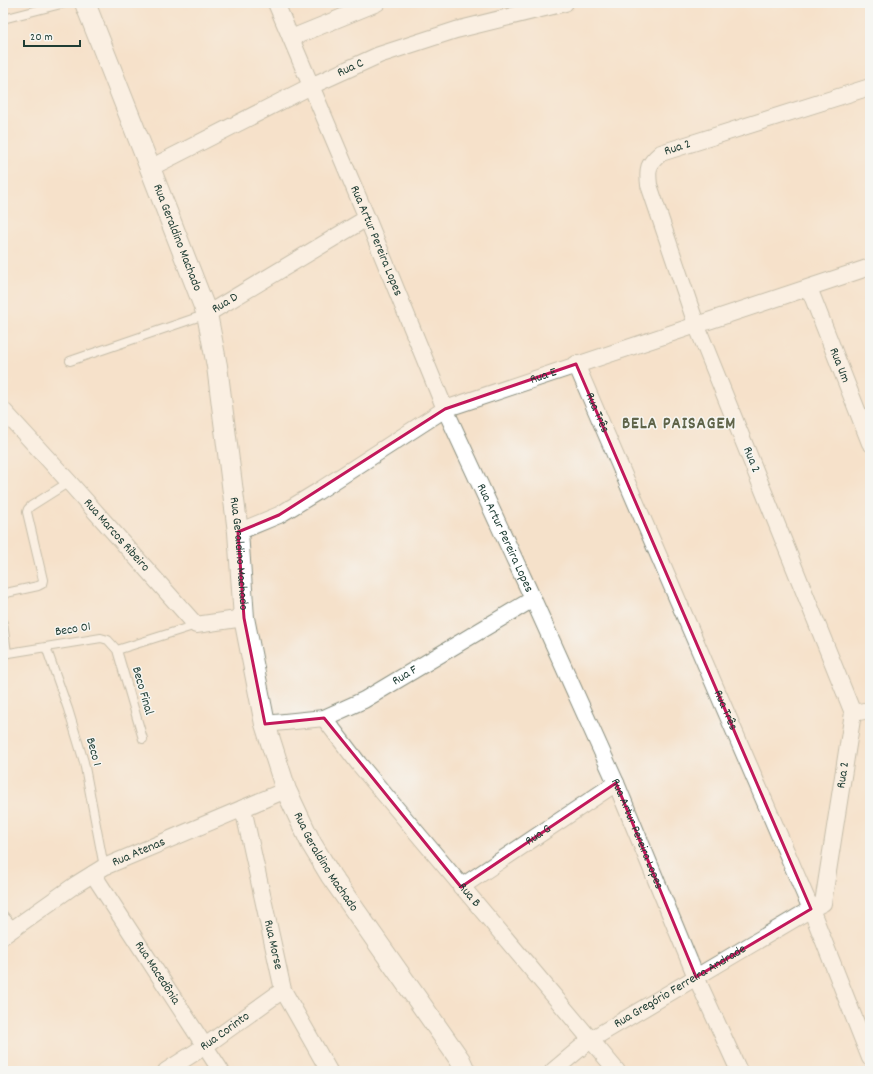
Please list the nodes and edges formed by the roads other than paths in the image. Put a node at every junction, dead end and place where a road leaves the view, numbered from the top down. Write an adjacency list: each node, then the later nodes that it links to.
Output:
1 (65, 3): 6 (lane)
2 (85, 3): 10 (street, Rua Geraldino Machado)
3 (276, 3): 7 (street, Rua Artur Pereira Lopes)
4 (377, 3): 7 (street)
5 (564, 3): 8 (street, Rua C)
6 (3, 20)
7 (291, 38): 8 (street, Rua Artur Pereira Lopes)
8 (311, 86): 10 (street, Rua C); 11 (street, Rua Artur Pereira Lopes)
9 (870, 87): 15 (street, Rua 2)
10 (150, 168): 14 (street, Rua Geraldino Machado)
11 (368, 218): 14 (street, Rua D); 18 (street, Rua Artur Pereira Lopes)
12 (870, 267): 13 (street, Rua E)
13 (809, 288): 15 (street, Rua E); 20 (street, Rua Um)
14 (207, 314): 16 (lane, Rua D); 22 (street, Rua Geraldino Machado)
15 (696, 324): 17 (street, Rua E); 32 (street, Rua 2)
16 (70, 361)
17 (576, 364): 18 (street, Rua E); 41 (street, Rua Três)
18 (445, 409): 22 (street, Rua E); 24 (street, Rua Artur Pereira Lopes)
19 (3, 410): 21 (street, Rua Marcos Ribeiro)
20 (870, 443)
21 (69, 482): 23 (lane); 27 (street, Rua Marcos Ribeiro)
22 (238, 532): 25 (street, Rua Geraldino Machado)
23 (3, 596)
24 (534, 599): 33 (street, Rua F); 36 (street, Rua Artur Pereira Lopes)
25 (244, 618): 27 (street); 34 (street, Rua Geraldino Machado)
26 (3, 623): 30 (lane)
27 (196, 625): 29 (lane)
28 (46, 647): 29 (lane, Beco 01); 30 (lane, Beco 01); 39 (lane, Beco 1)
29 (117, 650): 35 (lane, Beco Final)
30 (5, 653)
31 (870, 710): 32 (street)
32 (853, 713): 41 (street, Rua 2)
33 (324, 718): 34 (street, Rua F); 40 (street, Rua B)
34 (266, 724): 37 (street, Rua Geraldino Machado)
35 (143, 739)
36 (616, 784): 40 (street, Rua G); 44 (street, Rua Artur Pereira Lopes)
37 (286, 790): 38 (street, Rua Atenas); 53 (street, Rua Geraldino Machado)
38 (243, 808): 39 (street, Rua Atenas); 45 (street, Rua Morse)
39 (99, 871): 43 (street, Rua Atenas); 47 (street, Rua Macedônia)
40 (461, 887): 46 (street, Rua B)
41 (811, 909): 44 (street, Rua Gregório Ferreira Andrade); 48 (street, Rua Três)
42 (3, 915): 43 (lane)
43 (9, 932)
44 (696, 977): 46 (street, Rua Gregório Ferreira Andrade); 55 (street, Rua Artur Pereira Lopes)
45 (283, 990): 47 (street, Rua Corinto); 52 (street, Rua Morse)
46 (590, 1040): 49 (street, Rua Gregório Ferreira Andrade); 54 (street, Rua B)
47 (205, 1046): 50 (street, Rua Corinto); 51 (street, Rua Macedônia)
48 (870, 1058)
49 (560, 1069)
50 (166, 1071)
51 (221, 1071)
52 (329, 1071)
53 (465, 1071)
54 (617, 1071)
55 (739, 1071)

